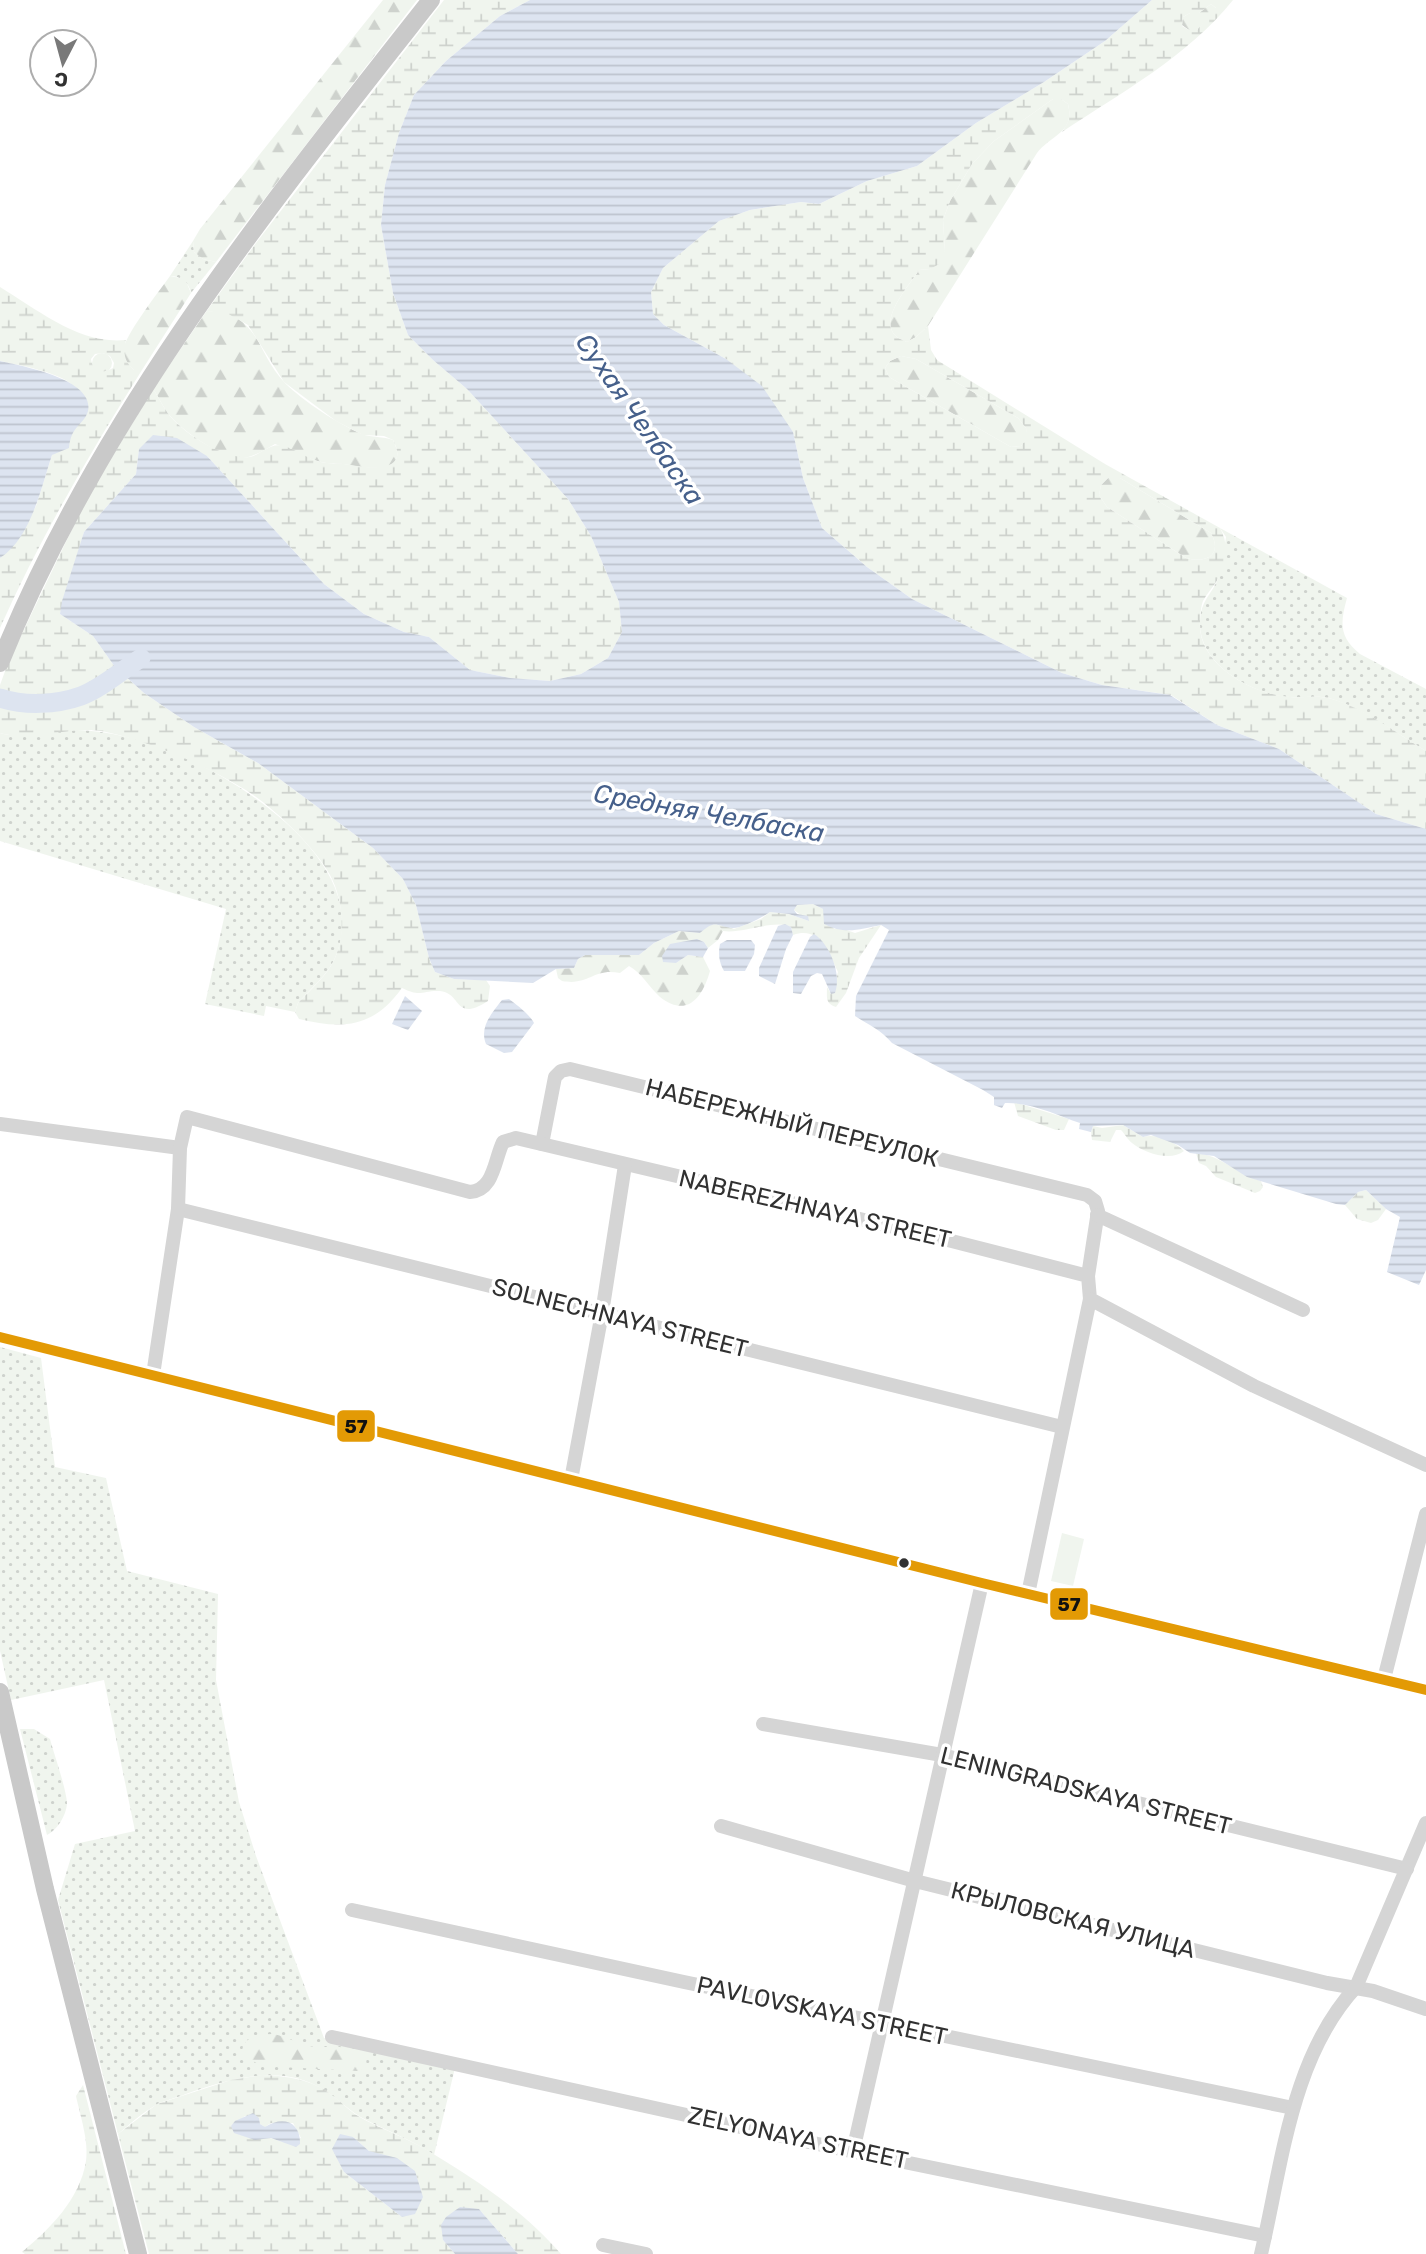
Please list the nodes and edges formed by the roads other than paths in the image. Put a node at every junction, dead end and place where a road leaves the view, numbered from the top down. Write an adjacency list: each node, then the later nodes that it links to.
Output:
1 (431, 0): 2 (main road)
2 (1, 660)
3 (0, 1124): 5 (street)
4 (542, 1144): 5 (street, NABEREZHNAYA STREET); 6 (street, NABEREZHNAYA STREET); 7 (street, НАБЕРЕЖНЫЙ ПЕРЕУЛОК)
5 (180, 1148): 8 (street)
6 (625, 1165): 9 (street, NABEREZHNAYA STREET); 12 (street)
7 (1096, 1208): 9 (street); 11 (street, НАБЕРЕЖНЫЙ ПЕРЕУЛОК)
8 (178, 1209): 12 (street, SOLNECHNAYA STREET); 14 (street)
9 (1088, 1276): 10 (street)
10 (1090, 1299): 15 (street); 16 (street)
11 (1303, 1310)
12 (602, 1314): 15 (street, SOLNECHNAYA STREET); 17 (street)
13 (0, 1337): 14 (street)
14 (153, 1376): 17 (street)
15 (1062, 1427): 20 (street)
16 (1426, 1465)
17 (571, 1480): 19 (street)
18 (1426, 1514): 21 (street)
19 (982, 1583): 20 (street); 25 (street)
20 (1028, 1594): 21 (street)
21 (1384, 1679): 22 (street)
22 (1426, 1690)
23 (0, 1692): 39 (main road)
24 (763, 1724): 25 (street, LENINGRADSKAYA STREET)
25 (942, 1755): 28 (street, LENINGRADSKAYA STREET); 29 (street)
26 (1426, 1823): 28 (street)
27 (721, 1826): 29 (street, КРЫЛОВСКАЯ УЛИЦА)
28 (1407, 1869): 31 (street)
29 (915, 1881): 31 (street, КРЫЛОВСКАЯ УЛИЦА); 33 (street)
30 (352, 1910): 33 (street, PAVLOVSKAYA STREET)
31 (1356, 1987): 32 (street, КРЫЛОВСКАЯ УЛИЦА); 35 (street)
32 (1426, 2009)
33 (882, 2023): 35 (street, PAVLOVSKAYA STREET); 36 (street)
34 (332, 2036): 36 (street, ZELYONAYA STREET)
35 (1293, 2108): 37 (street)
36 (853, 2151): 37 (street, ZELYONAYA STREET)
37 (1265, 2235): 41 (street)
38 (603, 2245): 40 (street)
39 (138, 2254)
40 (646, 2254)
41 (1261, 2254)

